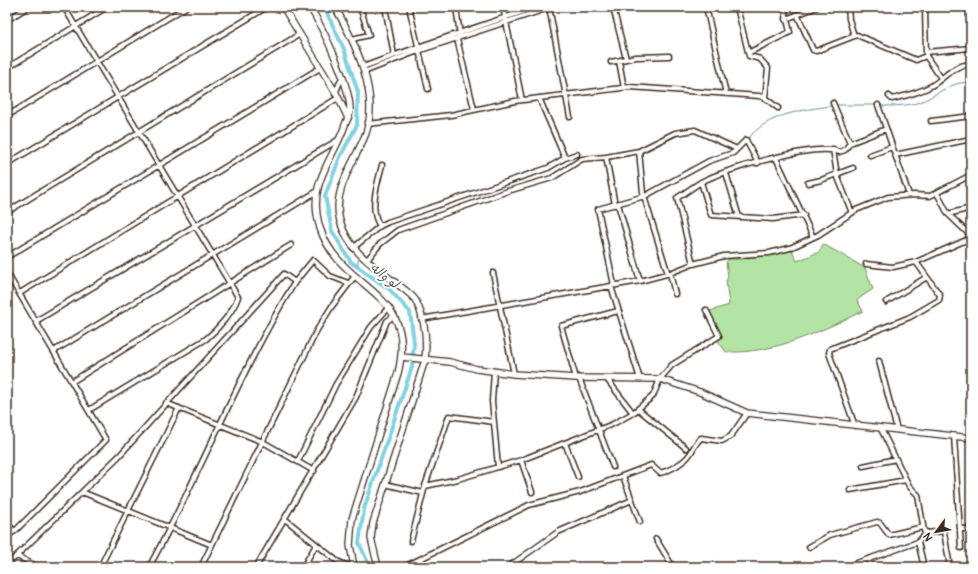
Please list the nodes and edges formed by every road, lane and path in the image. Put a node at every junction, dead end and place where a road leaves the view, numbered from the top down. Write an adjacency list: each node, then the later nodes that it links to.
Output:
1 (28, 7): 26 (street)
2 (64, 7): 28 (street)
3 (107, 7): 28 (street)
4 (186, 7): 40 (street)
5 (267, 7): 54 (street)
6 (283, 7): 29 (street)
7 (310, 7): 47 (street)
8 (335, 7): 32 (street)
9 (360, 7): 32 (street)
10 (385, 7): 37 (street)
11 (409, 7): 33 (street)
12 (456, 7): 31 (street)
13 (503, 7): 24 (street)
14 (536, 7): 24 (street)
15 (550, 7): 27 (street); 52 (street)
16 (612, 7): 39 (street)
17 (706, 7): 51 (street)
18 (737, 7): 35 (street)
19 (784, 7): 25 (street)
20 (817, 7): 23 (street)
21 (848, 7): 30 (street)
22 (925, 7): 36 (street)
23 (797, 14): 25 (street); 30 (street)
24 (505, 17): 27 (street); 31 (street)
25 (786, 19): 35 (street)
26 (7, 20)
27 (505, 23): 31 (street); 58 (street)
28 (75, 26): 40 (street); 44 (street)
29 (300, 34): 45 (street); 70 (street)
30 (854, 36): 36 (street)
31 (459, 37): 33 (street); 62 (street)
32 (352, 39): 46 (street)
33 (418, 48): 37 (street); 46 (street); 50 (street)
34 (971, 48): 36 (street)
35 (748, 53): 57 (street)
36 (926, 54): 48 (street)
37 (394, 55): 46 (street)
38 (669, 56): 39 (street)
39 (626, 59): 41 (street)
40 (96, 61): 54 (street); 63 (street)
41 (619, 61): 42 (street); 49 (street)
42 (611, 62)
43 (971, 64): 48 (street)
44 (7, 68)
45 (320, 68): 55 (street); 87 (street)
46 (363, 69): 68 (street)
47 (342, 77): 55 (street); 66 (street)
48 (941, 78): 53 (street)
49 (624, 88): 51 (street); 52 (street)
50 (428, 89)
51 (726, 94): 57 (street)
52 (566, 95): 56 (street); 65 (street)
53 (889, 96)
54 (118, 97): 70 (street); 85 (street)
55 (336, 97): 66 (street); 96 (street)
56 (538, 98): 58 (street); 82 (street)
57 (765, 98): 61 (street)
58 (522, 100): 62 (street)
59 (833, 103): 73 (street)
60 (878, 105): 69 (street)
61 (778, 108)
62 (474, 110): 68 (street)
63 (7, 116)
64 (971, 116): 67 (street)
65 (570, 117)
66 (348, 118): 72 (street)
67 (931, 121)
68 (367, 124): 111 (street)
69 (886, 129): 73 (street); 74 (street)
70 (139, 132): 87 (street); 101 (street)
71 (971, 139): 80 (street)
72 (338, 140): 94 (street); 106 (street)
73 (850, 143): 76 (street)
74 (892, 147): 79 (street); 80 (street)
75 (737, 149): 77 (street); 84 (street); 98 (street)
76 (833, 149): 83 (street); 90 (street)
77 (639, 151): 81 (street); 98 (street)
78 (577, 154): 82 (street)
79 (870, 155)
80 (895, 155): 97 (street)
81 (606, 157): 99 (street); 114 (street)
82 (565, 158): 107 (street)
83 (776, 158): 84 (street); 104 (street)
84 (758, 163): 89 (street)
85 (7, 164)
86 (382, 165): 107 (street)
87 (159, 166): 96 (street); 113 (street)
88 (853, 168): 90 (street)
89 (726, 173): 92 (street); 105 (street)
90 (837, 175): 93 (street); 102 (street)
91 (971, 175): 95 (street)
92 (701, 182): 105 (street); 116 (street)
93 (808, 183)
94 (316, 192): 112 (street); 121 (street)
95 (937, 193): 97 (street); 103 (street)
96 (177, 195): 106 (street); 128 (street)
97 (909, 195): 102 (street)
98 (645, 196): 99 (street); 120 (street)
99 (616, 204): 123 (street); 127 (street)
100 (971, 208): 103 (street)
101 (7, 212)
102 (852, 213): 108 (street)
103 (948, 214): 109 (street)
104 (804, 215): 105 (street); 108 (street)
105 (739, 217)
106 (196, 226): 112 (street); 137 (street)
107 (380, 226): 111 (street)
108 (813, 237): 116 (street)
109 (971, 237): 115 (street)
110 (291, 245): 125 (street)
111 (353, 248): 114 (street)
112 (213, 254): 125 (street); 138 (street)
113 (7, 257)
114 (367, 260): 136 (street)
115 (916, 262): 117 (street); 122 (street)
116 (693, 264): 120 (street)
117 (866, 264)
118 (7, 273): 128 (street)
119 (493, 273): 131 (street)
120 (669, 274): 123 (street); 129 (street)
121 (356, 276): 126 (street); 132 (street)
122 (927, 278): 130 (street); 157 (street)
123 (640, 281): 127 (street)
124 (295, 282): 126 (street); 149 (street); 156 (street)
125 (230, 283): 148 (street); 152 (street)
126 (348, 283): 163 (street)
127 (613, 286): 131 (street); 134 (street)
128 (20, 293): 137 (street)
129 (675, 294)
130 (886, 302)
131 (500, 305): 136 (street); 143 (street)
132 (389, 307): 135 (street); 168 (street)
133 (706, 310): 147 (street)
134 (618, 311): 144 (street); 146 (street)
135 (394, 316): 139 (street); 172 (street)
136 (421, 319): 140 (street)
137 (36, 321): 138 (street)
138 (54, 351): 148 (street)
139 (403, 357): 140 (street); 211 (street)
140 (422, 360): 142 (street); 176 (street)
141 (879, 361): 160 (street)
142 (494, 371): 143 (street); 155 (street)
143 (514, 374): 144 (street)
144 (577, 378): 145 (street); 159 (street)
145 (606, 378): 146 (street); 153 (street)
146 (640, 379): 147 (street)
147 (660, 379): 151 (street); 154 (street)
148 (72, 381): 152 (street)
149 (166, 403): 150 (street); 179 (street)
150 (179, 408): 156 (street); 183 (street)
151 (638, 409): 153 (street); 165 (street)
152 (89, 410): 191 (street)
153 (633, 413): 159 (street)
154 (747, 413): 157 (street); 173 (street)
155 (494, 422): 170 (street); 177 (street)
156 (219, 425): 163 (street); 188 (street)
157 (855, 426): 158 (street)
158 (881, 429): 160 (street); 166 (street)
159 (599, 430): 164 (street); 171 (street)
160 (897, 430): 161 (street)
161 (954, 436): 162 (street); 189 (street)
162 (971, 438)
163 (263, 442): 168 (street); 197 (street)
164 (566, 443): 167 (street); 174 (street)
165 (686, 448)
166 (896, 459): 169 (street); 175 (street)
167 (521, 460): 170 (street); 180 (street)
168 (298, 461): 172 (street)
169 (863, 466)
170 (498, 467): 177 (street)
171 (614, 467)
172 (314, 471): 184 (street)
173 (623, 476): 182 (street); 213 (street)
174 (578, 477)
175 (906, 480): 178 (street); 187 (street)
176 (385, 484): 181 (street); 212 (street)
177 (425, 486): 181 (street)
178 (850, 490)
179 (82, 492): 183 (street); 201 (street)
180 (532, 492)
181 (423, 493): 195 (street)
182 (632, 500): 185 (street); 214 (street)
183 (128, 512): 188 (street); 205 (street)
184 (285, 519): 198 (street); 208 (street)
185 (640, 522)
186 (7, 523): 191 (street)
187 (923, 527): 192 (street); 199 (street)
188 (170, 529): 197 (street); 206 (street)
189 (960, 529): 190 (street); 200 (street)
190 (971, 529)
191 (14, 531): 193 (street)
192 (926, 533): 196 (street); 219 (street)
193 (7, 536)
194 (656, 539): 215 (street)
195 (410, 541)
196 (918, 542): 202 (street); 218 (street)
197 (212, 545): 207 (street)
198 (316, 545): 209 (street); 210 (street)
199 (809, 547)
200 (961, 548)
201 (17, 556): 203 (street); 204 (street)
202 (869, 560): 216 (street); 217 (street)
203 (7, 565)
204 (38, 567)
205 (100, 567)
206 (149, 567)
207 (201, 567)
208 (256, 567)
209 (303, 567)
210 (350, 567)
211 (354, 567)
212 (378, 567)
213 (404, 567)
214 (508, 567)
215 (673, 567)
216 (845, 567)
217 (871, 567)
218 (924, 567)
219 (950, 567)

